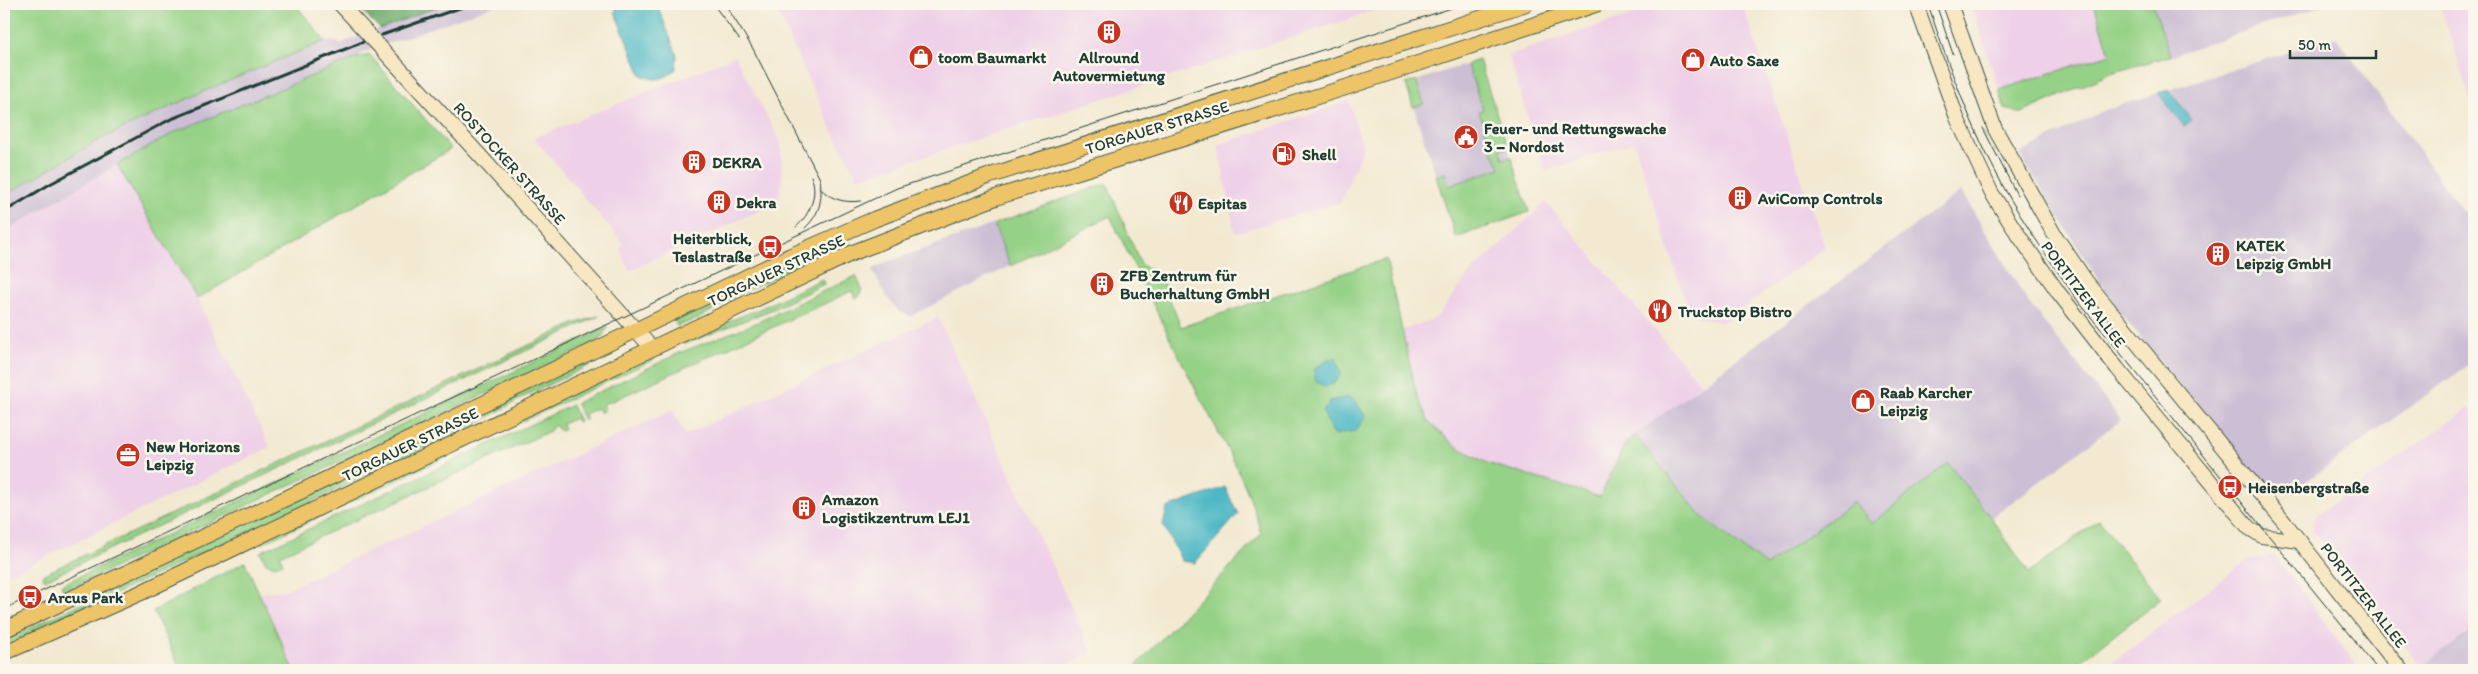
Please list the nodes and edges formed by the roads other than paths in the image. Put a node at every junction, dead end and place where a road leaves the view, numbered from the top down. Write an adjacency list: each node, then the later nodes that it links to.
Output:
1 (340, 4): 6 (main road, ROSTOCKER STRASSE, bridge)
2 (1525, 4): 6 (main road, TORGAUER STRASSE)
3 (1597, 4): 7 (main road, TORGAUER STRASSE)
4 (1916, 4): 8 (main road, PORTITZER ALLEE)
5 (1950, 4): 8 (main road, PORTITZER ALLEE)
6 (636, 330): 7 (main road, ROSTOCKER STRASSE); 9 (main road, TORGAUER STRASSE)
7 (652, 348): 10 (main road, TORGAUER STRASSE)
8 (2300, 541): 11 (main road, PORTITZER ALLEE)
9 (4, 630)
10 (4, 653)
11 (2401, 670)

